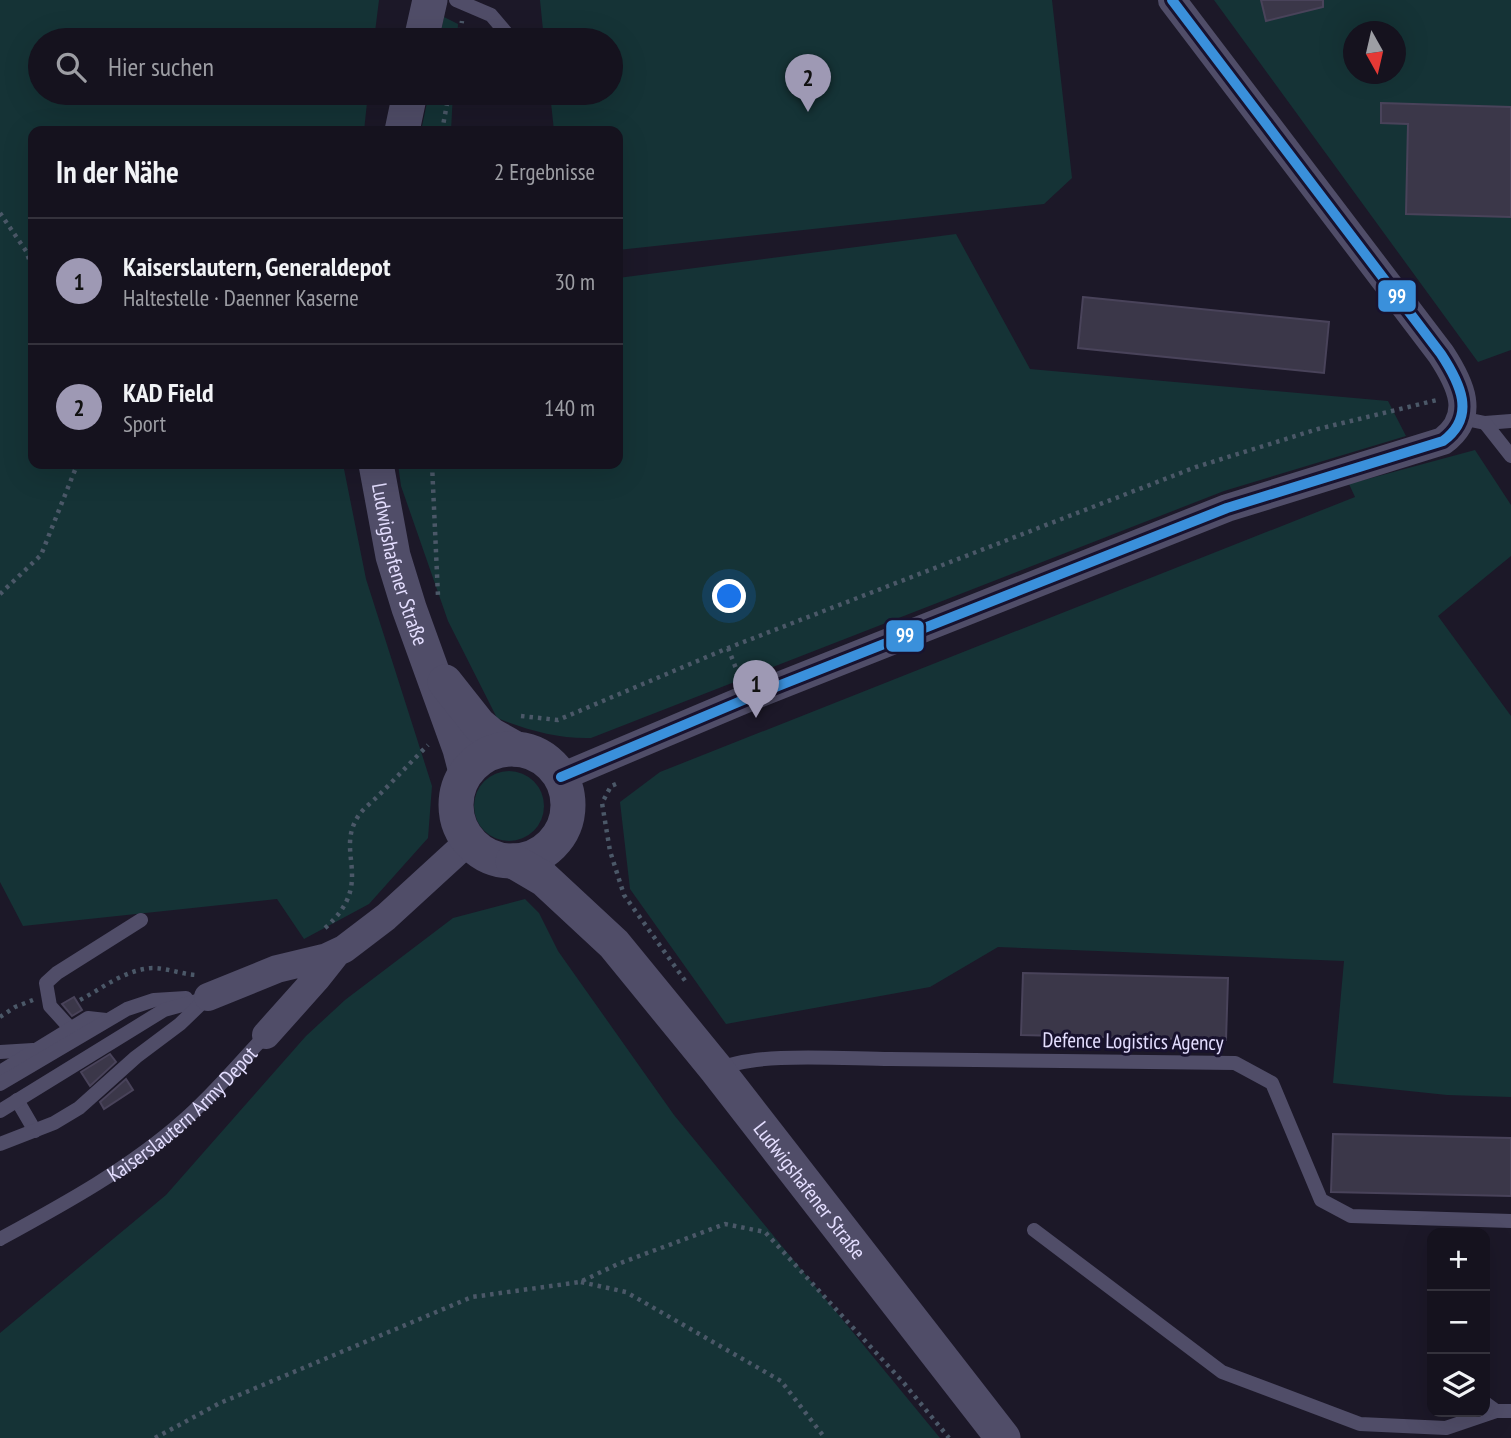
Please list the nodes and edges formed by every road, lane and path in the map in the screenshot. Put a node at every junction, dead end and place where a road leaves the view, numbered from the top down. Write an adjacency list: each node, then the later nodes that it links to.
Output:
1 (430, 0): 4 (street)
2 (456, 0): 5 (lane)
3 (1172, 0): 13 (street)
4 (424, 28)
5 (503, 28)
6 (407, 105): 8 (street)
7 (447, 105): 9 (path)
8 (403, 126)
9 (443, 126)
10 (0, 214): 11 (path)
11 (28, 256)
12 (1437, 400): 21 (path)
13 (1473, 421): 14 (lane); 15 (lane); 28 (street)
14 (1511, 421)
15 (1511, 456)
16 (75, 469): 19 (path)
17 (377, 469): 22 (street, Ludwigshafener Straße)
18 (432, 469): 20 (path)
19 (0, 594)
20 (439, 599)
21 (728, 648): 23 (path); 24 (path)
22 (430, 662): 26 (street, Ludwigshafener Straße); 27 (street, Ludwigshafener Straße)
23 (741, 684)
24 (512, 714)
25 (434, 739): 35 (path)
26 (516, 749): 27 (street); 28 (street)
27 (466, 772): 31 (street)
28 (561, 777): 30 (street)
29 (624, 780): 36 (path)
30 (561, 832): 32 (street); 34 (street, Ludwigshafener Straße)
31 (469, 841): 32 (street); 35 (street, Kaiserslautern Army Depot)
32 (513, 861): 34 (street, Ludwigshafener Straße)
33 (141, 920): 38 (lane)
34 (614, 944): 45 (street, Ludwigshafener Straße)
35 (335, 955): 37 (street, Kaiserslautern Army Depot); 42 (street, Kaiserslautern Army Depot)
36 (686, 982)
37 (206, 986): 38 (path); 40 (lane); 48 (lane, Kaiserslautern Army Depot); 50 (lane)
38 (47, 997): 39 (path); 41 (lane)
39 (0, 1017)
40 (106, 1020): 41 (lane); 47 (lane)
41 (70, 1028): 43 (lane)
42 (266, 1035): 55 (lane, Kaiserslautern Army Depot)
43 (34, 1050): 44 (lane); 46 (lane)
44 (0, 1052)
45 (717, 1070): 53 (lane, Defence Logistics Agency); 61 (street, Ludwigshafener Straße)
46 (0, 1072)
47 (0, 1084)
48 (17, 1100): 49 (lane, Kaiserslautern Army Depot); 50 (lane)
49 (0, 1111)
50 (35, 1131): 51 (lane)
51 (0, 1144)
52 (1511, 1221): 53 (lane, Defence Logistics Agency)
53 (1464, 1226)
54 (1034, 1230): 57 (lane)
55 (0, 1239)
56 (579, 1282): 58 (path); 59 (path); 60 (path)
57 (1497, 1408)
58 (155, 1438)
59 (825, 1438)
60 (949, 1438)
61 (1003, 1438)

